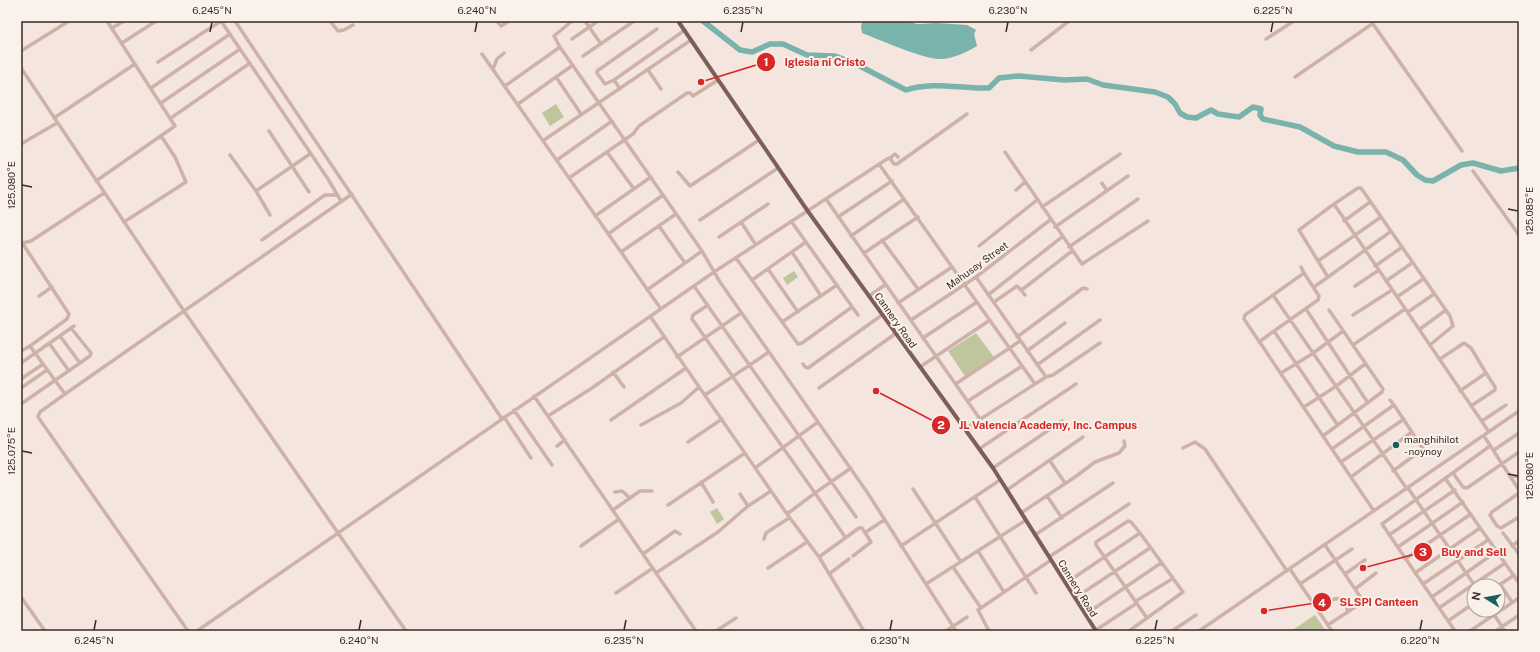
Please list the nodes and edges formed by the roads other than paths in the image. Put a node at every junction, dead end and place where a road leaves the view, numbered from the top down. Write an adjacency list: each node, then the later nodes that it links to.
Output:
1 (69, 21): 34 (street)
2 (107, 21): 22 (street)
3 (124, 21): 22 (street)
4 (156, 21): 29 (street)
5 (221, 21): 25 (street); 38 (street)
6 (235, 21): 95 (street)
7 (330, 21): 19 (street)
8 (497, 21): 9 (street)
9 (509, 21)
10 (563, 21): 20 (street)
11 (572, 21): 20 (street)
12 (585, 21): 21 (street)
13 (598, 21): 21 (street)
14 (634, 21): 30 (street)
15 (678, 21): 24 (main road, Cannery Road)
16 (1069, 21): 33 (street)
17 (1294, 21): 27 (street)
18 (1372, 22): 46 (street); 68 (street)
19 (353, 25)
20 (566, 26): 31 (street)
21 (589, 27): 26 (street); 30 (street)
22 (112, 28): 29 (street)
23 (657, 29): 47 (street)
24 (685, 30): 28 (main road, Cannery Road); 47 (street)
25 (230, 34): 32 (street); 50 (street)
26 (572, 39)
27 (1266, 39)
28 (691, 40): 44 (street); 48 (main road, Cannery Road)
29 (122, 43): 40 (street)
30 (601, 44): 37 (street)
31 (560, 47): 41 (street); 49 (street)
32 (240, 49): 39 (street); 54 (street)
33 (1031, 50)
34 (21, 51)
35 (504, 53): 43 (street)
36 (482, 54): 43 (street)
37 (583, 56)
38 (158, 62)
39 (250, 63): 59 (street); 72 (street)
40 (135, 64): 50 (street); 58 (street)
41 (573, 65): 45 (street); 53 (street)
42 (21, 68): 58 (street)
43 (493, 69): 49 (street)
44 (648, 70): 51 (street); 52 (street)
45 (556, 77): 55 (street); 56 (street)
46 (1295, 77)
47 (614, 80): 51 (street)
48 (718, 80): 65 (street); 66 (main road, Cannery Road)
49 (505, 86): 55 (street)
50 (151, 88): 54 (street)
51 (620, 89): 53 (street)
52 (661, 89)
53 (599, 102): 56 (street); 60 (street)
54 (161, 103): 59 (street)
55 (518, 104): 64 (street)
56 (582, 114): 64 (street)
57 (967, 114): 75 (street)
58 (54, 118): 61 (street)
59 (171, 118): 63 (street)
60 (612, 121): 65 (street); 76 (street)
61 (57, 122): 67 (street); 85 (street)
62 (269, 131): 78 (street)
63 (161, 136): 85 (street); 119 (street)
64 (544, 140): 76 (street)
65 (625, 140): 69 (street); 83 (street)
66 (759, 140): 79 (main road, Cannery Road); 81 (street)
67 (21, 144)
68 (1462, 151)
69 (607, 152): 84 (street); 89 (street)
70 (1005, 152): 87 (street)
71 (230, 154): 91 (street)
72 (310, 154): 78 (street); 96 (street)
73 (1120, 154): 106 (street)
74 (898, 156): 75 (street)
75 (890, 158): 77 (street)
76 (557, 160): 84 (street)
77 (879, 164): 86 (street); 98 (street)
78 (293, 166): 91 (street); 93 (street)
79 (778, 168): 107 (main road, Cannery Road); 114 (street)
80 (1473, 171): 125 (street)
81 (678, 172)
82 (1128, 176): 92 (street)
83 (651, 177): 89 (street); 97 (street)
84 (570, 178): 110 (street)
85 (96, 181): 94 (street)
86 (892, 181): 99 (street); 111 (street)
87 (1025, 182): 90 (street); 101 (street)
88 (1102, 183): 92 (street)
89 (634, 189): 110 (street)
90 (1016, 190)
91 (256, 191): 109 (street)
92 (1107, 191): 122 (street)
93 (309, 192)
94 (104, 193): 119 (street); 132 (street)
95 (352, 194): 102 (street); 279 (street)
96 (337, 195): 102 (street); 130 (street)
97 (663, 196): 108 (street); 124 (street)
98 (826, 199): 107 (street); 111 (street)
99 (904, 199): 112 (street); 126 (street)
100 (1138, 199): 137 (street)
101 (1037, 200): 106 (street); 136 (street)
102 (341, 201): 193 (street)
103 (1370, 202): 105 (street); 113 (street); 118 (street)
104 (768, 204): 120 (street)
105 (1334, 204): 118 (street); 148 (street)
106 (1042, 207): 115 (street)
107 (808, 210): 116 (street); 181 (main road, Cannery Road)
108 (676, 214): 121 (street); 142 (street)
109 (270, 215)
110 (595, 216): 124 (street)
111 (838, 217): 126 (street)
112 (918, 217): 131 (street); 152 (street)
113 (1381, 217): 123 (street); 127 (street)
114 (700, 220)
115 (1050, 220): 122 (street); 158 (street, Mahusay Street)
116 (791, 221): 134 (street); 135 (street)
117 (1148, 221): 143 (street)
118 (1344, 221): 127 (street)
119 (124, 222): 193 (street)
120 (741, 222): 128 (street); 135 (street)
121 (659, 226): 144 (street); 149 (street)
122 (1056, 227): 129 (street)
123 (1390, 232): 139 (street); 141 (street)
124 (608, 234): 144 (street)
125 (1519, 235)
126 (851, 236): 146 (street)
127 (1355, 236): 141 (street); 148 (street)
128 (719, 237)
129 (1062, 237): 137 (street); 176 (street)
130 (262, 240)
131 (882, 240): 146 (street); 171 (street)
132 (31, 241): 133 (street); 138 (street)
133 (22, 242): 138 (street)
134 (806, 242): 145 (street); 163 (street)
135 (756, 245): 147 (street)
136 (979, 246)
137 (1069, 246): 143 (street)
138 (26, 248): 140 (street); 168 (street)
139 (1401, 248): 150 (street); 151 (street)
140 (21, 250)
141 (1364, 250): 151 (street); 159 (street)
142 (702, 251): 149 (street); 156 (street)
143 (1072, 251): 173 (street)
144 (621, 252): 172 (street)
145 (792, 252): 154 (street); 180 (street)
146 (864, 253): 164 (street)
147 (736, 258): 156 (street); 161 (street)
148 (1318, 261): 159 (street)
149 (685, 263): 172 (street)
150 (1412, 263): 160 (street); 162 (street)
151 (1375, 266): 155 (street)
152 (952, 267): 165 (street); 171 (street)
153 (1301, 268): 157 (street)
154 (768, 269): 161 (street); 194 (street)
155 (1379, 270): 162 (street); 167 (street)
156 (714, 272): 166 (street); 195 (street)
157 (1304, 273): 169 (street); 178 (street)
158 (976, 277): 165 (street, Mahusay Street); 176 (street)
159 (1328, 277): 169 (street)
160 (1423, 279): 175 (street); 182 (street)
161 (752, 280): 204 (street)
162 (1386, 281): 174 (street)
163 (837, 285): 180 (street); 187 (street)
164 (885, 285): 181 (street); 183 (street)
165 (965, 285): 184 (street); 200 (street, Mahusay Street)
166 (694, 286): 186 (street); 188 (street)
167 (1355, 286)
168 (52, 287): 179 (street); 222 (street)
169 (1314, 287): 189 (street)
170 (1087, 288): 215 (street)
171 (918, 289): 183 (street)
172 (647, 290): 188 (street)
173 (1021, 290): 177 (street); 185 (street)
174 (1392, 290): 182 (street); 198 (street)
175 (1434, 294): 191 (street); 192 (street)
176 (988, 295): 185 (street)
177 (1025, 295)
178 (1273, 295): 203 (street); 216 (street)
179 (39, 296)
180 (820, 296): 194 (street)
181 (869, 296): 197 (main road, Cannery Road)
182 (1397, 297): 191 (street)
183 (898, 302): 200 (street)
184 (977, 302): 201 (street); 214 (street)
185 (994, 302): 215 (street)
186 (708, 306): 206 (street); 213 (street)
187 (852, 307): 196 (street); 204 (street)
188 (661, 309): 199 (street)
189 (1306, 309): 203 (street); 217 (street)
190 (1329, 310): 209 (street)
191 (1406, 310): 207 (street); 220 (street)
192 (1446, 310): 207 (street); 221 (street)
193 (184, 311): 262 (street); 368 (street)
194 (798, 312): 204 (street)
195 (741, 313): 206 (street); 226 (street)
196 (858, 315)
197 (882, 315): 210 (main road, Cannery Road); 235 (street)
198 (1353, 315)
199 (650, 316): 212 (street); 264 (street)
200 (911, 320): 214 (street)
201 (990, 320): 223 (street); 229 (street)
202 (1100, 320): 239 (street)
203 (1290, 320): 208 (street); 228 (street)
204 (782, 322)
205 (1065, 323): 225 (street)
206 (722, 324): 213 (street); 238 (street)
207 (1420, 329): 221 (street)
208 (1274, 331): 216 (street); 236 (street)
209 (1343, 331): 217 (street); 220 (street)
210 (896, 334): 241 (main road, Cannery Road); 260 (street)
211 (60, 336): 218 (street); 233 (street); 233 (street)
212 (664, 336): 230 (street); 245 (street)
213 (705, 337): 230 (street); 249 (street)
214 (923, 338): 229 (street)
215 (1019, 339): 223 (street); 225 (street)
216 (1259, 342): 246 (street)
217 (1328, 342): 228 (street); 248 (street)
218 (49, 343): 227 (street); 244 (street)
219 (1100, 343): 250 (street)
220 (1353, 345): 237 (street)
221 (1430, 345): 231 (street)
222 (30, 346): 224 (street); 227 (street)
223 (1010, 348): 240 (street); 253 (street)
224 (21, 350)
225 (1027, 350): 239 (street)
226 (769, 352): 238 (street); 286 (street)
227 (35, 353): 232 (street); 234 (street)
228 (1312, 354): 236 (street); 258 (street)
229 (935, 356): 241 (street); 253 (street)
230 (677, 357): 242 (street)
231 (1440, 359): 247 (street); 261 (street)
232 (21, 363)
233 (80, 363): 244 (street)
234 (43, 364): 243 (street); 251 (street)
235 (803, 364)
236 (1297, 364): 246 (street); 266 (street)
237 (1366, 364): 248 (street); 270 (street)
238 (750, 365): 249 (street); 294 (street)
239 (1037, 365): 250 (street)
240 (1022, 366): 254 (street); 268 (street)
241 (920, 367): 290 (main road, Cannery Road)
242 (686, 368): 257 (street); 282 (street)
243 (47, 370): 252 (street); 259 (street)
244 (69, 371): 252 (street)
245 (613, 372): 256 (street); 278 (street)
246 (1280, 373): 274 (street)
247 (1486, 373): 261 (street); 273 (street)
248 (1350, 375): 258 (street); 270 (street)
249 (733, 377): 263 (street); 304 (street)
250 (1046, 377): 254 (street)
251 (21, 380)
252 (55, 381): 262 (street); 269 (street)
253 (956, 384): 268 (street)
254 (1035, 384): 283 (street)
255 (1076, 384): 306 (street)
256 (624, 387)
257 (699, 387): 263 (street); 288 (street)
258 (1335, 387): 266 (street); 277 (street)
259 (21, 388)
260 (819, 388)
261 (1460, 391): 273 (street)
262 (65, 394): 459 (street)
263 (704, 395): 280 (street)
264 (534, 396): 275 (street); 278 (street)
265 (21, 398): 269 (street)
266 (1319, 398): 274 (street); 287 (street)
267 (1390, 400): 271 (street)
268 (968, 402): 283 (street)
269 (22, 403)
270 (1368, 403): 277 (street)
271 (1394, 405): 281 (street); 289 (street)
272 (1506, 405): 285 (street)
273 (1471, 406): 285 (street)
274 (1304, 408): 295 (street)
275 (514, 410): 279 (street); 316 (street)
276 (1519, 412): 292 (street)
277 (1353, 413): 287 (street); 289 (street)
278 (548, 416): 298 (street)
279 (503, 418): 312 (street); 368 (street)
280 (722, 419): 301 (street); 310 (street)
281 (1404, 419): 291 (street); 300 (street)
282 (611, 420)
283 (980, 420): 290 (street)
284 (1062, 421): 319 (street)
285 (1482, 421): 292 (street)
286 (818, 422): 294 (street); 318 (street)
287 (1337, 424): 295 (street)
288 (641, 425)
289 (1363, 427): 300 (street); 307 (street)
290 (965, 429): 306 (main road, Cannery Road)
291 (1412, 432): 311 (street); 320 (street)
292 (1489, 432): 296 (street)
293 (1519, 433): 308 (street)
294 (799, 435): 304 (street); 328 (street)
295 (1323, 436): 307 (street)
296 (1484, 436): 303 (street); 332 (street)
297 (1083, 437): 313 (street)
298 (565, 440): 302 (street); 351 (street)
299 (1124, 441): 329 (street)
300 (1373, 441): 311 (street); 314 (street)
301 (688, 442)
302 (557, 446)
303 (1490, 446): 308 (street); 321 (street)
304 (782, 447): 317 (street); 339 (street)
305 (1183, 448): 408 (street)
306 (979, 449): 319 (main road, Cannery Road)
307 (1332, 449): 314 (street)
308 (1494, 450): 315 (street)
309 (1519, 452): 315 (street)
310 (745, 453): 317 (street); 327 (street)
311 (1381, 454): 320 (street); 323 (street)
312 (531, 458)
313 (1050, 461): 329 (street); 333 (street)
314 (1341, 462): 323 (street)
315 (1502, 463): 321 (street); 322 (street)
316 (552, 465)
317 (755, 468): 337 (street)
318 (851, 468): 328 (street); 362 (street)
319 (993, 468): 326 (main road, Cannery Road)
320 (1393, 471): 332 (street)
321 (1453, 473): 324 (street)
322 (1510, 475): 325 (street); 335 (street)
323 (1351, 477): 352 (street)
324 (1445, 478): 334 (street); 345 (street)
325 (1519, 478)
326 (1000, 480): 333 (main road, Cannery Road); 343 (street)
327 (701, 482): 346 (street); 349 (street)
328 (832, 482): 339 (street); 357 (street)
329 (1065, 483): 342 (street)
330 (1113, 483): 360 (street)
331 (913, 489): 364 (street)
332 (1408, 489): 345 (street); 352 (street)
333 (1007, 490): 354 (main road, Cannery Road)
334 (1455, 490): 347 (street); 353 (street)
335 (1519, 490)
336 (652, 491): 344 (street)
337 (771, 491): 350 (street); 355 (street)
338 (615, 492): 344 (street)
339 (815, 493): 355 (street); 376 (street)
340 (1519, 493): 358 (street)
341 (740, 494): 350 (street)
342 (1047, 496): 354 (street); 360 (street)
343 (975, 497): 364 (street); 375 (street)
344 (630, 498): 351 (street)
345 (1416, 500): 353 (street); 373 (street)
346 (713, 502)
347 (1463, 502): 356 (street); 365 (street)
348 (1129, 504): 397 (street)
349 (668, 505)
350 (748, 506): 410 (street)
351 (613, 510): 361 (street)
352 (1374, 511): 381 (street)
353 (1424, 511): 365 (street); 373 (street)
354 (1021, 513): 363 (main road, Cannery Road)
355 (786, 514): 359 (street)
356 (1471, 514): 366 (street); 374 (street)
357 (856, 517)
358 (1519, 517)
359 (789, 518): 377 (street); 380 (street)
360 (1062, 518): 372 (street)
361 (619, 519): 382 (street); 391 (street)
362 (884, 520): 367 (street); 383 (street)
363 (1026, 520): 372 (main road, Cannery Road); 375 (street)
364 (936, 522): 383 (street); 402 (street)
365 (1432, 523): 374 (street); 385 (street)
366 (1480, 528): 378 (street); 388 (street)
367 (866, 532): 376 (street); 393 (street)
368 (338, 533): 460 (street); 461 (street)
369 (1140, 533): 386 (street); 395 (street); 395 (street)
370 (1503, 533): 384 (street)
371 (680, 534): 391 (street)
372 (1035, 535): 397 (main road, Cannery Road)
373 (1389, 535): 385 (street)
374 (1440, 535): 388 (street); 398 (street)
375 (1000, 536): 390 (street); 417 (street)
376 (845, 537): 394 (street)
377 (764, 538)
378 (1488, 540): 389 (street); 401 (street)
379 (1519, 541): 384 (street)
380 (807, 542): 394 (street); 407 (street)
381 (1325, 545): 399 (street); 408 (street)
382 (581, 546)
383 (901, 546): 424 (street)
384 (1512, 546): 392 (street)
385 (1398, 547): 398 (street)
386 (1150, 548): 403 (street); 409 (street)
387 (1352, 549): 399 (street)
388 (1449, 549): 401 (street); 412 (street)
389 (1497, 551): 404 (street); 415 (street)
390 (978, 552): 402 (street); 431 (street)
391 (643, 554): 406 (street)
392 (1519, 554)
393 (853, 556)
394 (819, 557): 413 (street)
395 (1105, 557): 409 (street); 422 (street)
396 (849, 559): 413 (street)
397 (1050, 559): 417 (street); 422 (main road, Cannery Road)
398 (1406, 559): 412 (street)
399 (1335, 560): 414 (street); 425 (street)
400 (1365, 560): 414 (street)
401 (1458, 561): 415 (street); 426 (street)
402 (961, 562): 405 (street)
403 (1161, 563): 418 (street); 427 (street)
404 (1505, 563): 416 (street); 420 (street)
405 (953, 567): 424 (street); 441 (street)
406 (653, 568): 410 (street); 430 (street)
407 (768, 568)
408 (1288, 570): 425 (street); 471 (street)
409 (1115, 572): 427 (street); 436 (street)
410 (656, 573): 462 (street)
411 (1376, 573): 428 (street)
412 (1415, 573): 426 (street)
413 (829, 574): 464 (street)
414 (1345, 574): 428 (street)
415 (1466, 574): 419 (street); 435 (street)
416 (1514, 575): 421 (street); 423 (street)
417 (1026, 578): 431 (street); 432 (street)
418 (1172, 578): 438 (street); 451 (street)
419 (1469, 578)
420 (1484, 578)
421 (1506, 580)
422 (1066, 583): 436 (main road, Cannery Road)
423 (1519, 583)
424 (926, 584): 455 (street)
425 (1300, 584): 444 (street)
426 (1423, 584): 435 (street)
427 (1126, 587): 438 (street); 446 (street)
428 (1355, 589): 445 (street)
429 (1466, 590): 442 (street)
430 (616, 592)
431 (1004, 592): 441 (street)
432 (1036, 593)
433 (1506, 594): 439 (street)
434 (21, 597): 458 (street)
435 (1432, 597): 442 (street)
436 (1075, 598): 446 (main road, Cannery Road)
437 (1519, 598): 439 (street)
438 (1136, 602): 451 (street); 468 (street)
439 (1512, 602): 440 (street)
440 (1506, 606)
441 (981, 608): 467 (street)
442 (1439, 608): 454 (street)
443 (1466, 608): 454 (street)
444 (1318, 609): 445 (street); 456 (street)
445 (1347, 613): 456 (street)
446 (1086, 614): 468 (main road, Cannery Road)
447 (1519, 615): 457 (street)
448 (1196, 616): 470 (street)
449 (967, 617): 455 (street)
450 (736, 618): 463 (street)
451 (1147, 618): 469 (street)
452 (1488, 618): 474 (street)
453 (1497, 618): 457 (street)
454 (1448, 621): 473 (street)
455 (953, 626): 465 (street); 466 (street)
456 (1328, 626): 472 (street)
457 (1502, 626): 475 (street); 476 (street)
458 (44, 631)
459 (188, 631)
460 (197, 631)
461 (406, 631)
462 (696, 631)
463 (716, 631)
464 (864, 631)
465 (946, 631)
466 (956, 631)
467 (989, 631)
468 (1096, 631)
469 (1129, 631)
470 (1172, 631)
471 (1198, 631)
472 (1332, 631)
473 (1455, 631)
474 (1470, 631)
475 (1496, 631)
476 (1505, 631)

